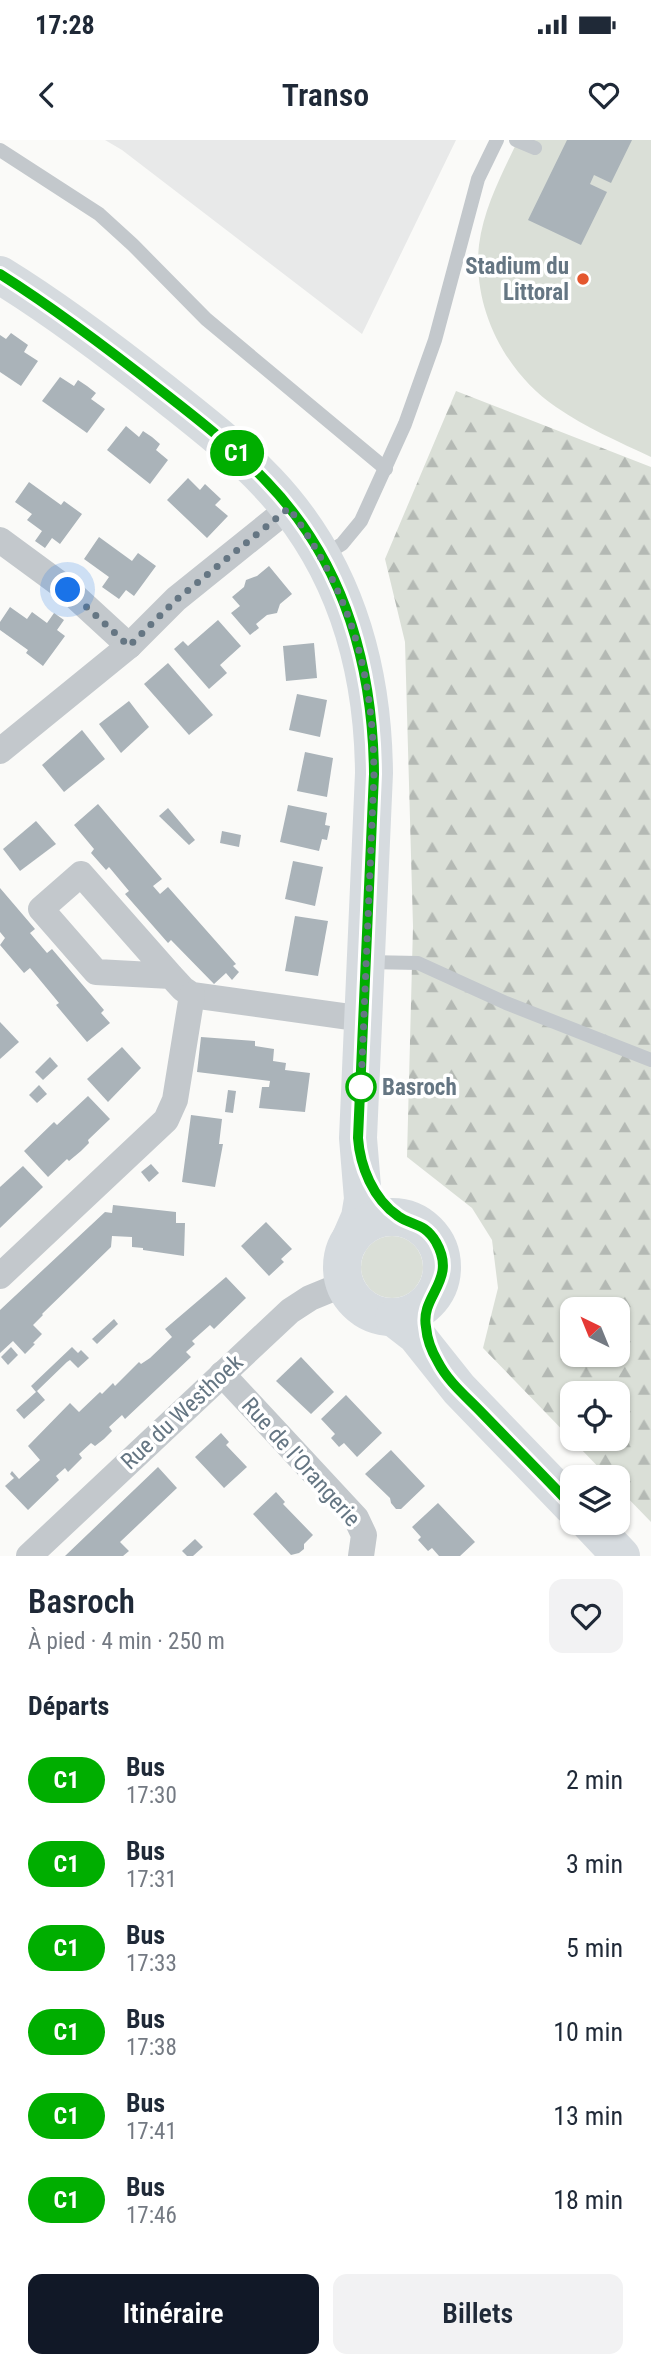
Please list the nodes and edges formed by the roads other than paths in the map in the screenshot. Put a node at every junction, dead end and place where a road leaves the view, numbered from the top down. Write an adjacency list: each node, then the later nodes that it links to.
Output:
1 (496, 140): 6 (lane)
2 (516, 140): 3 (lane)
3 (535, 148)
4 (0, 150): 6 (lane)
5 (0, 275): 7 (street)
6 (386, 469): 9 (lane)
7 (289, 508): 9 (street); 10 (street)
8 (0, 540): 10 (street)
9 (322, 557): 12 (street)
10 (129, 646): 11 (street)
11 (0, 751)
12 (366, 962): 15 (street); 16 (lane)
13 (171, 976): 13 (street); 14 (street)
14 (192, 995): 15 (street); 20 (street)
15 (364, 1018): 17 (street)
16 (651, 1060)
17 (360, 1161): 18 (street); 19 (street)
18 (400, 1218): 19 (street); 22 (street)
19 (350, 1240): 21 (street)
20 (0, 1276)
21 (344, 1284): 23 (street); 25 (street, Rue du Westhoek)
22 (428, 1302): 23 (street); 24 (street)
23 (394, 1318): 24 (street)
24 (437, 1362): 26 (street)
25 (222, 1374): 28 (street, Rue de l'Orangerie); 29 (street, Rue du Westhoek)
26 (560, 1494)
27 (601, 1535): 30 (street)
28 (365, 1555)
29 (29, 1556)
30 (621, 1556)

